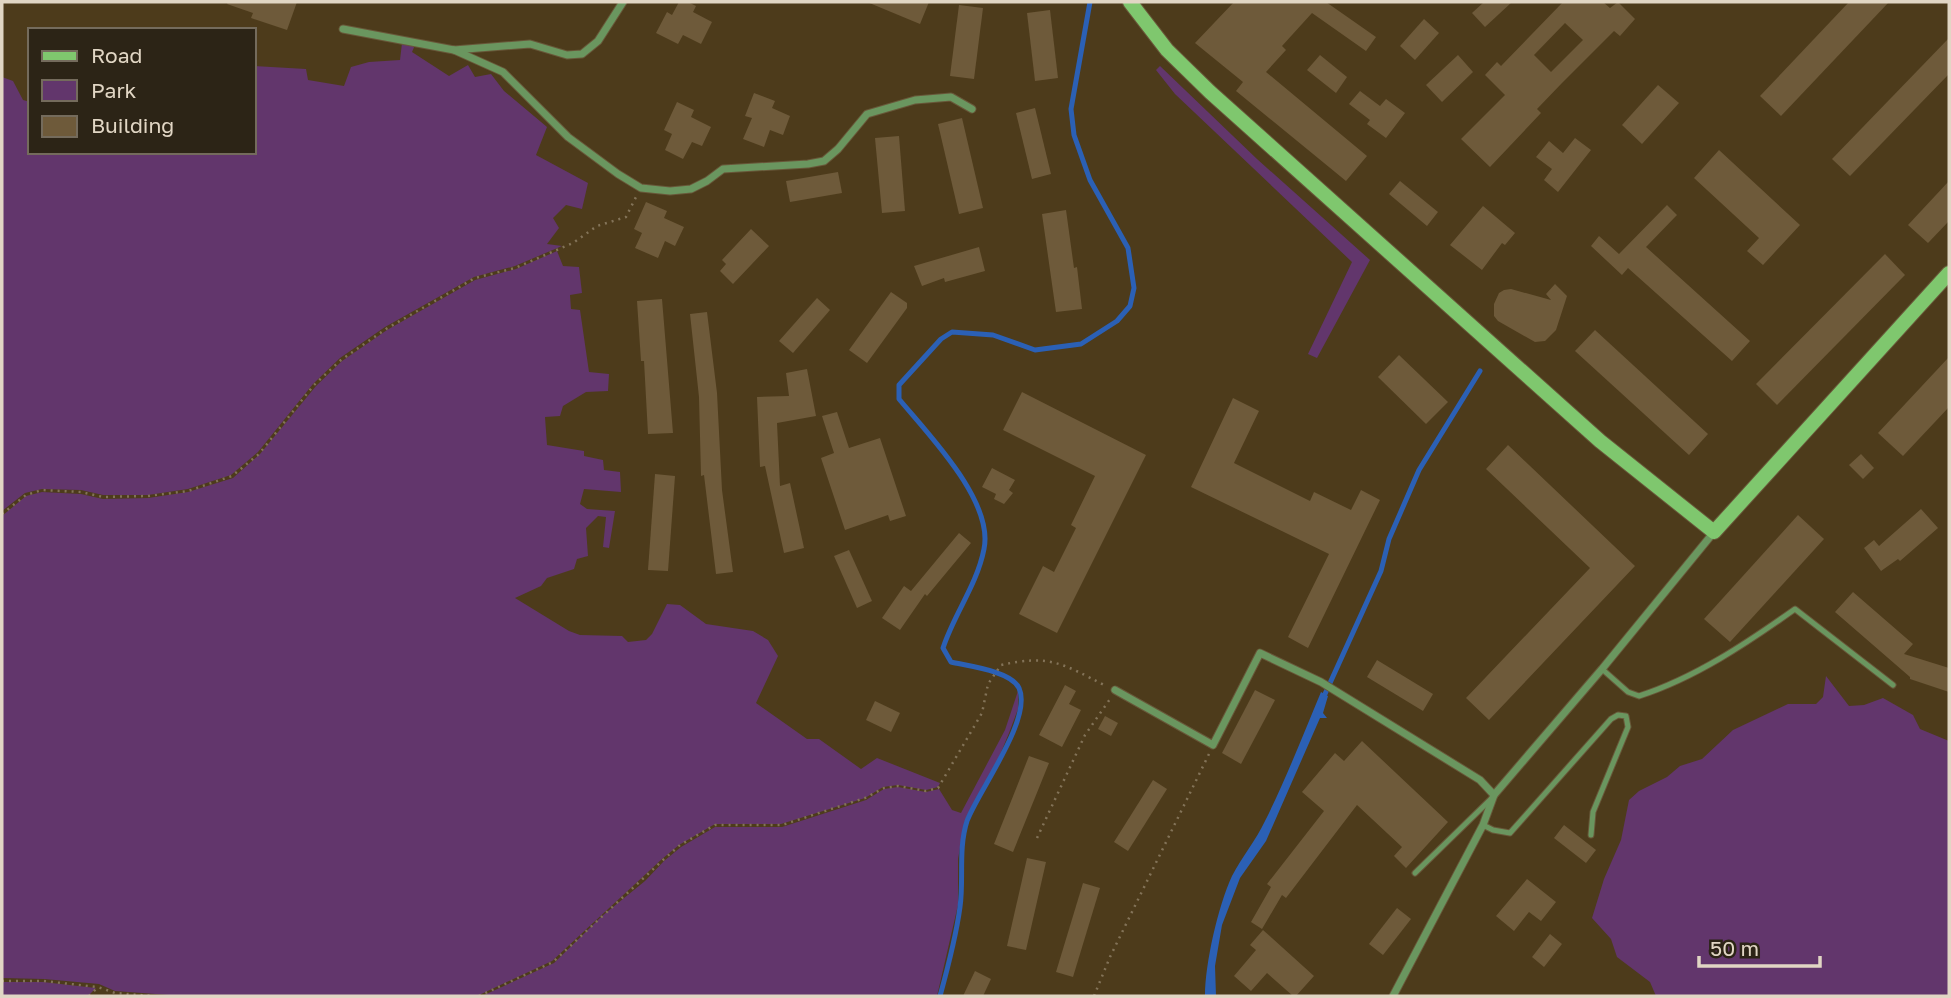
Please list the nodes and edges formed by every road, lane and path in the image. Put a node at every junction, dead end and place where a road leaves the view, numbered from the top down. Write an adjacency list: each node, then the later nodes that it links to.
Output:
1 (622, 2): 4 (street)
2 (1130, 2): 9 (street)
3 (343, 29): 4 (street)
4 (454, 50): 6 (street)
5 (972, 109): 6 (street)
6 (641, 188): 8 (path)
7 (1949, 273): 9 (street)
8 (2, 514)
9 (1714, 532): 10 (street)
10 (1602, 669): 11 (lane); 14 (street)
11 (1893, 685)
12 (1115, 690): 13 (street); 17 (path); 23 (path)
13 (1213, 745): 14 (street); 24 (path)
14 (1494, 795): 15 (street); 18 (lane)
15 (1482, 825): 16 (lane); 25 (street)
16 (1591, 835)
17 (1037, 838)
18 (1415, 873)
19 (2, 981): 20 (path)
20 (98, 987): 21 (path); 22 (path)
21 (89, 996)
22 (153, 996)
23 (479, 996)
24 (1094, 996)
25 (1393, 996)

